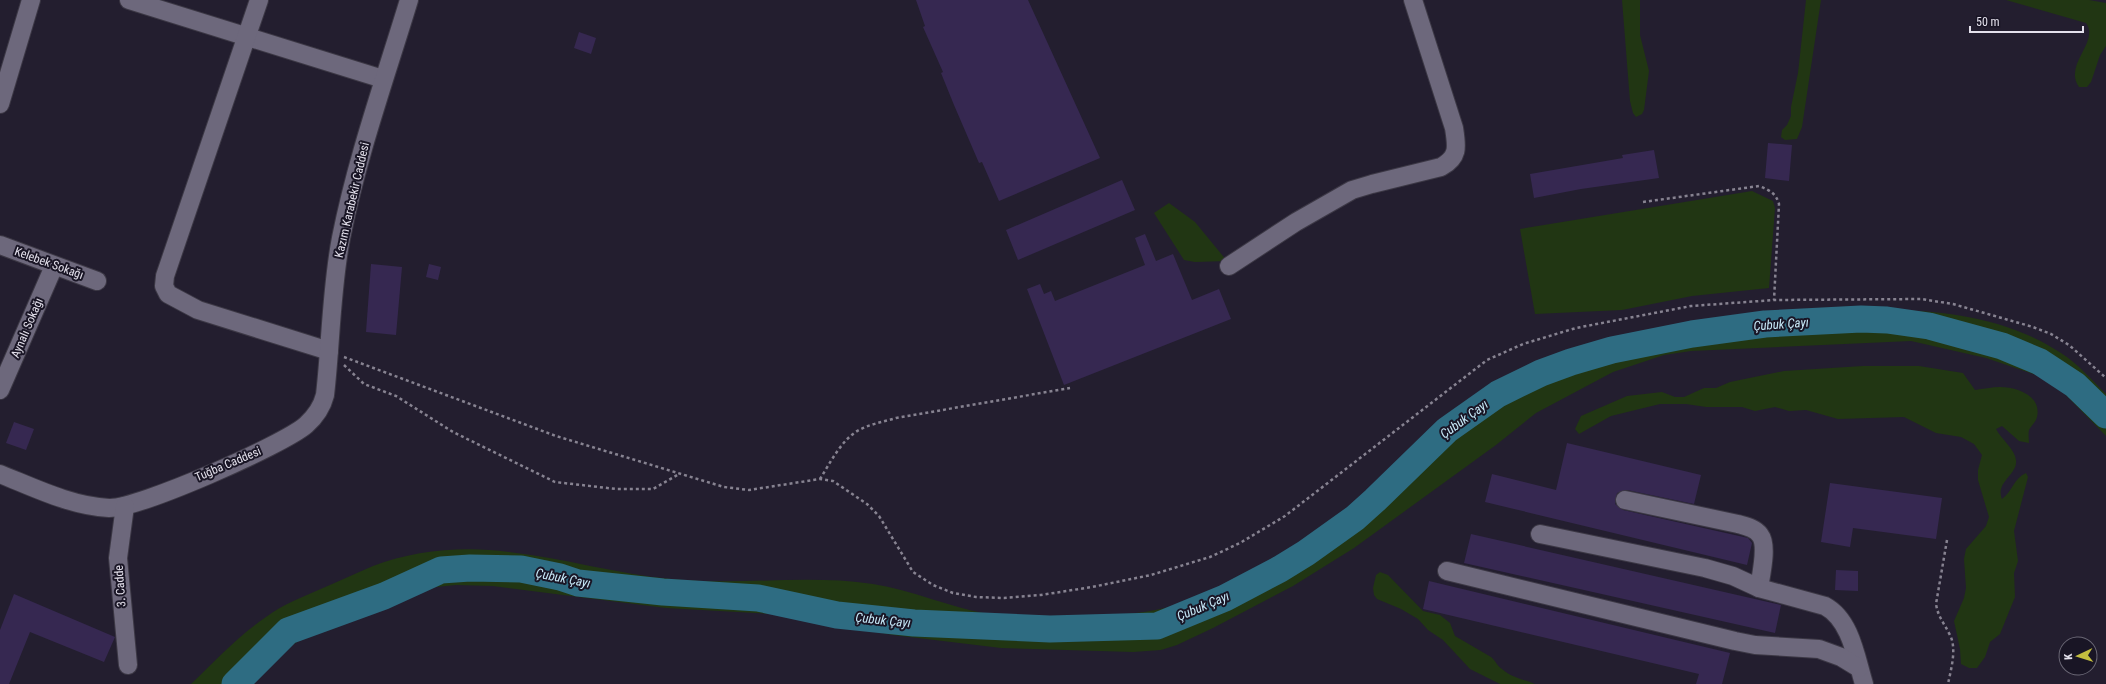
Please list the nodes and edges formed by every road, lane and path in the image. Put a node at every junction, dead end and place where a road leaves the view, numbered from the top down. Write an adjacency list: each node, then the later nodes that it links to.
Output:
1 (31, 0): 8 (street)
2 (129, 0): 6 (street)
3 (259, 0): 6 (street)
4 (409, 0): 7 (street, Kazım Karabekir Caddesi)
5 (1412, 0): 12 (street)
6 (246, 36): 7 (street); 15 (street)
7 (383, 79): 15 (street, Kazım Karabekir Caddesi)
8 (0, 104)
9 (1643, 202): 14 (path)
10 (0, 245): 11 (street, Kelebek Sokağı)
11 (54, 266): 13 (street, Kelebek Sokağı); 18 (street, Aynalı Sokağı)
12 (1229, 266)
13 (97, 281)
14 (1774, 300): 16 (path); 22 (path)
15 (329, 351): 19 (street, Kazım Karabekir Caddesi); 21 (path); 21 (path)
16 (2106, 378)
17 (1070, 388): 22 (path)
18 (0, 390)
19 (322, 406): 24 (street, Tuğba Caddesi)
20 (0, 474): 24 (street, Tuğba Caddesi)
21 (680, 474): 22 (path)
22 (820, 479)
23 (1625, 500): 28 (street)
24 (125, 506): 29 (street, 3. Cadde)
25 (1540, 534): 28 (street)
26 (1947, 540): 31 (path)
27 (1447, 571): 30 (street)
28 (1759, 588): 30 (street)
29 (128, 665)
30 (1862, 676)
31 (1948, 684)

